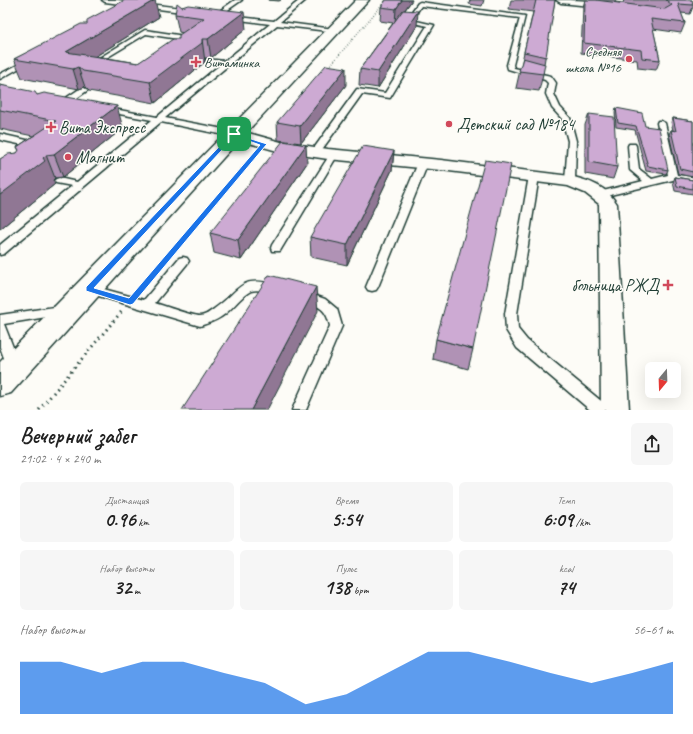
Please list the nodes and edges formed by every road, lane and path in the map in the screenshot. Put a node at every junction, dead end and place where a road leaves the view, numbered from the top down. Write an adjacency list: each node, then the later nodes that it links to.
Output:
1 (105, 0): 8 (lane)
2 (239, 0): 12 (lane)
3 (303, 0): 12 (lane)
4 (363, 0): 14 (main road)
5 (386, 0): 23 (path)
6 (561, 0): 9 (street)
7 (422, 2): 39 (lane); 46 (lane)
8 (134, 4): 10 (lane); 11 (lane)
9 (618, 6)
10 (120, 11)
11 (199, 13)
12 (276, 23): 14 (lane); 21 (lane)
13 (172, 31): 15 (lane)
14 (334, 31): 34 (main road)
15 (165, 35): 17 (lane); 18 (lane)
16 (116, 44): 17 (lane)
17 (124, 45): 22 (lane)
18 (180, 46)
19 (33, 59): 24 (lane)
20 (208, 60): 21 (lane)
21 (227, 63): 31 (lane)
22 (98, 67)
23 (325, 72)
24 (0, 77)
25 (84, 90): 27 (lane)
26 (51, 99): 27 (lane)
27 (66, 101): 28 (lane); 30 (lane)
28 (82, 104)
29 (97, 108): 31 (lane)
30 (54, 110)
31 (159, 120): 34 (lane); 48 (lane)
32 (661, 122): 43 (lane)
33 (19, 133): 36 (lane)
34 (234, 134): 37 (street); 55 (main road)
35 (0, 138): 36 (lane)
36 (11, 140): 40 (lane)
37 (264, 144): 39 (street); 52 (path)
38 (632, 146): 47 (lane)
39 (324, 155): 41 (street); 50 (lane)
40 (28, 156)
41 (423, 163): 42 (street); 54 (lane)
42 (534, 176): 46 (street); 64 (lane)
43 (673, 177): 44 (lane); 47 (lane)
44 (693, 180)
45 (59, 181): 48 (lane)
46 (570, 181): 49 (street)
47 (649, 182): 49 (lane)
48 (79, 185): 51 (lane)
49 (602, 194): 65 (street)
50 (276, 248)
51 (0, 251)
52 (171, 253)
53 (183, 261): 57 (lane)
54 (372, 287)
55 (89, 289): 56 (lane); 58 (main road)
56 (130, 302): 57 (lane); 62 (path)
57 (146, 306): 63 (lane)
58 (69, 310): 59 (lane); 61 (main road)
59 (0, 320)
60 (0, 328): 61 (lane)
61 (7, 375)
62 (39, 410)
63 (298, 410)
64 (601, 410)
65 (616, 410)

